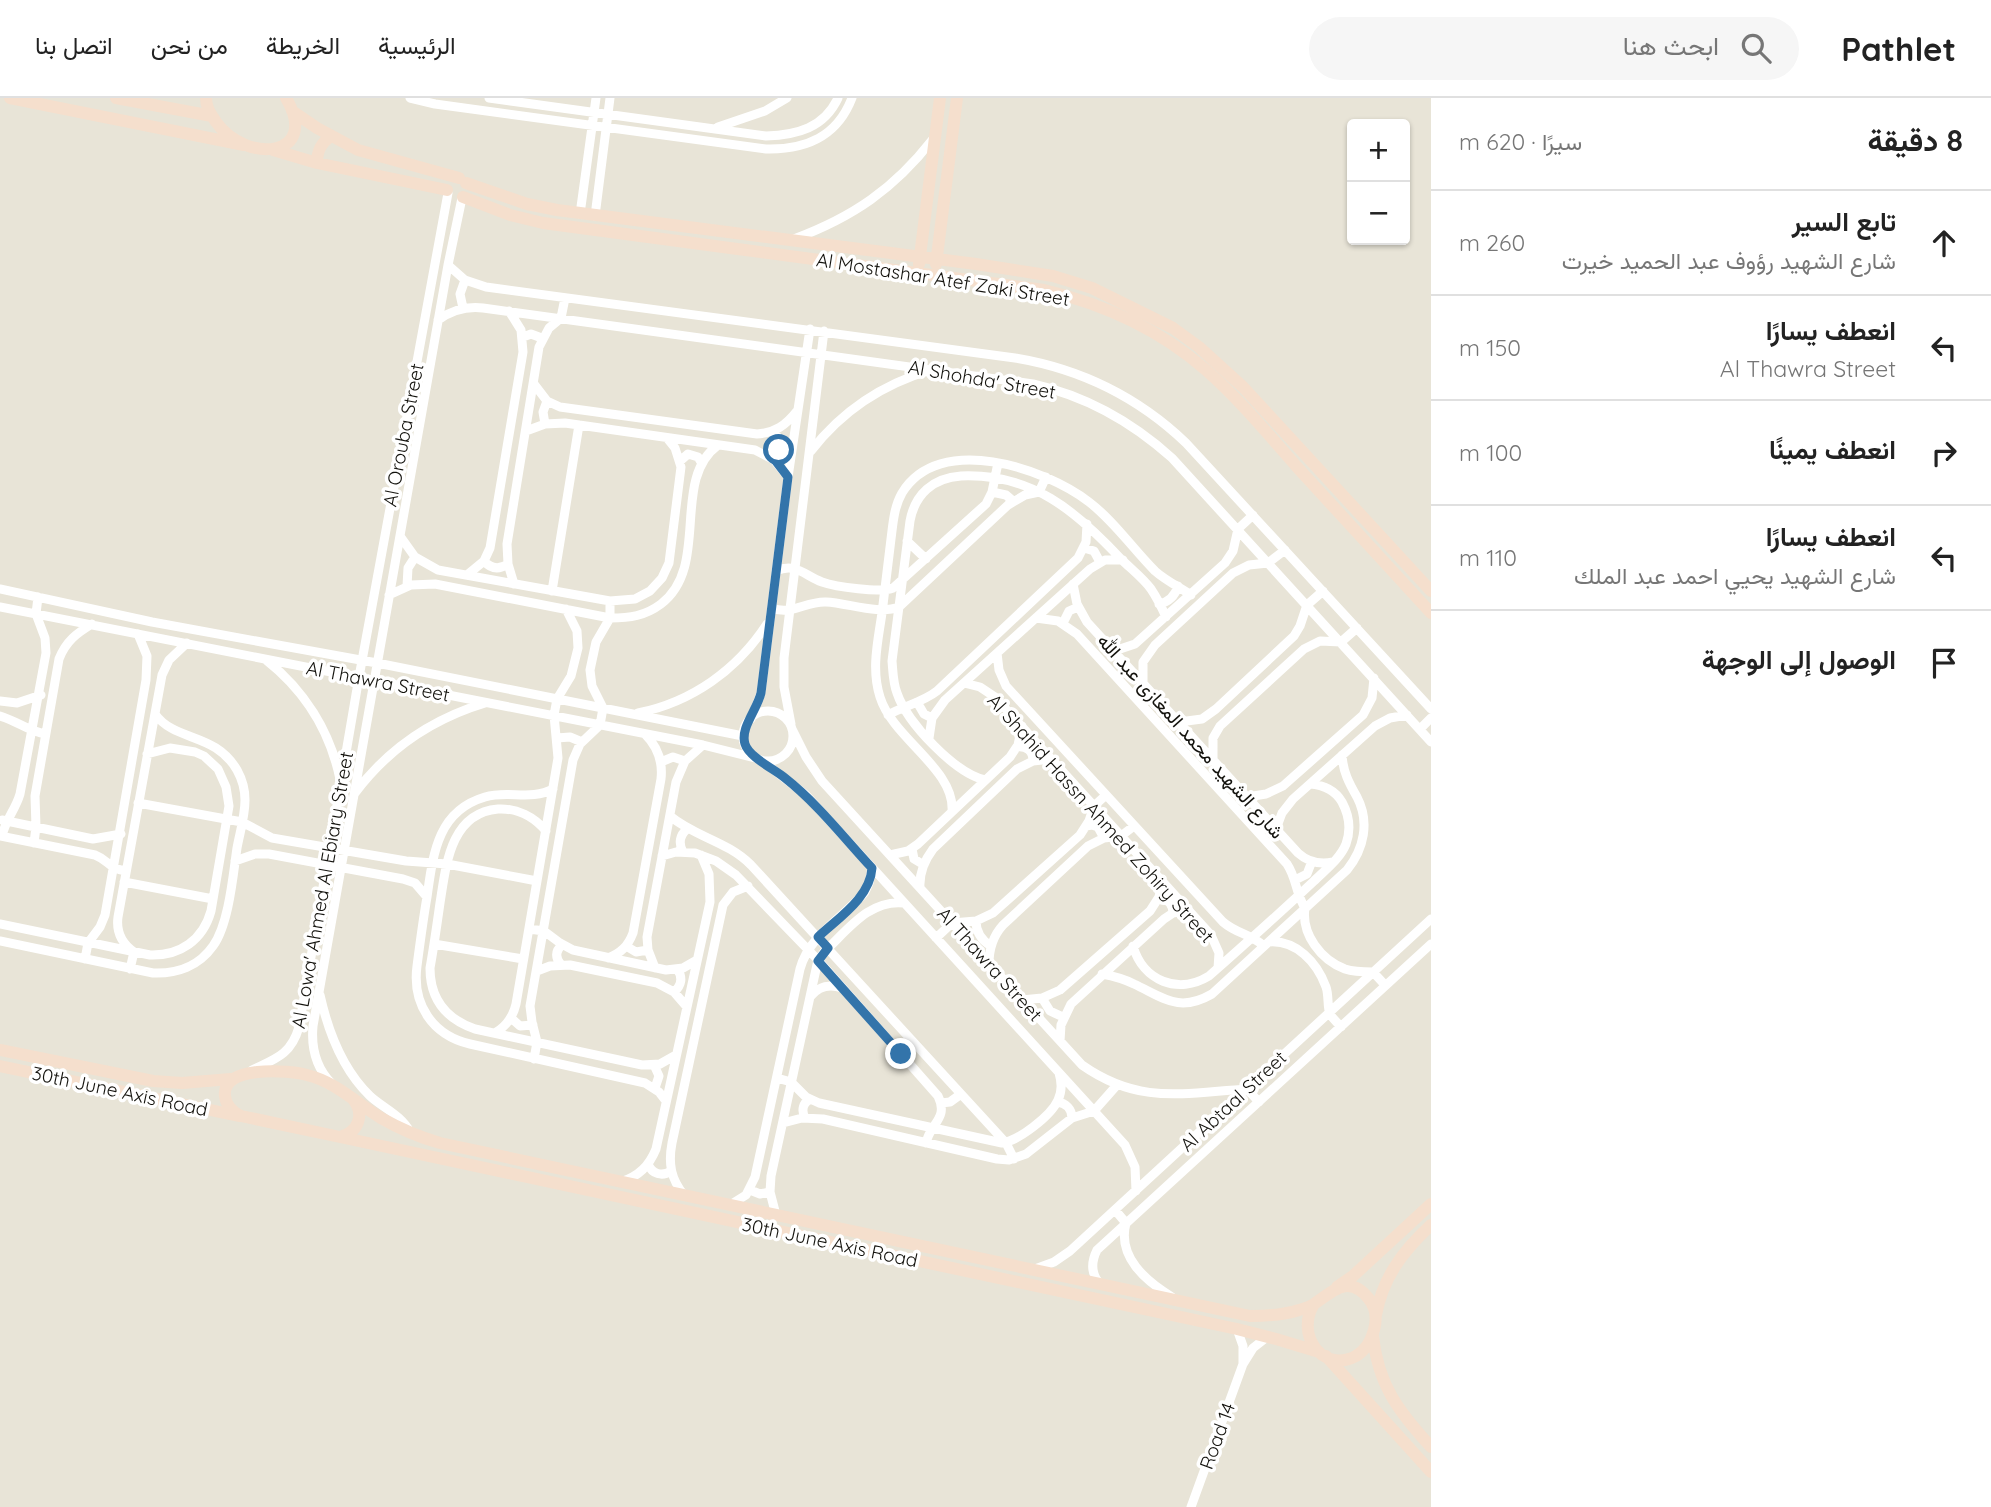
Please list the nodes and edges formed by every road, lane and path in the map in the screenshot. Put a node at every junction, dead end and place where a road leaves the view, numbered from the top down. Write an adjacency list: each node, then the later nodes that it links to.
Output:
1 (10, 98): 14 (street)
2 (116, 98): 15 (street)
3 (206, 98): 20 (street)
4 (286, 98): 16 (street)
5 (410, 98): 22 (street)
6 (489, 98): 17 (street)
7 (596, 98): 17 (street)
8 (610, 98): 19 (street)
9 (787, 98): 24 (street)
10 (838, 98): 18 (street)
11 (852, 98): 21 (street)
12 (940, 98): 27 (street)
13 (957, 98): 39 (street)
14 (48, 102): 25 (street)
15 (169, 108): 20 (street); 25 (street)
16 (292, 111): 26 (street, Al Mostashar Atef Zaki Street); 29 (street)
17 (594, 111): 19 (street); 22 (street)
18 (830, 112): 21 (street); 24 (street)
19 (608, 113): 23 (street); 24 (street)
20 (212, 116): 28 (street)
21 (840, 121): 23 (street)
22 (592, 124): 23 (street); 35 (street)
23 (606, 126): 37 (street)
24 (714, 128)
25 (164, 129): 28 (street)
26 (331, 136): 30 (street); 31 (street, Al Mostashar Atef Zaki Street)
27 (934, 138): 38 (street); 40 (street)
28 (244, 145): 29 (street)
29 (273, 150): 30 (street)
30 (317, 163): 32 (street)
31 (462, 180): 32 (street); 33 (street); 35 (street, Al Mostashar Atef Zaki Street)
32 (448, 191): 33 (street); 34 (street, Al Orouba Street)
33 (462, 197): 36 (street, Al Orouba Street); 46 (street, Al Mostashar Atef Zaki Street)
34 (445, 212): 36 (street); 73 (street, Al Orouba Street)
35 (580, 214): 37 (street, Al Mostashar Atef Zaki Street)
36 (457, 215): 45 (street, Al Orouba Street)
37 (595, 216): 40 (street, Al Mostashar Atef Zaki Street)
38 (925, 218): 39 (street); 42 (street)
39 (941, 220): 43 (street)
40 (792, 240): 41 (street, Al Mostashar Atef Zaki Street)
41 (896, 253): 42 (street, Al Mostashar Atef Zaki Street); 46 (street)
42 (920, 256): 43 (street, Al Mostashar Atef Zaki Street); 47 (street)
43 (936, 259): 44 (street, Al Mostashar Atef Zaki Street); 48 (street)
44 (976, 264): 50 (street); 90 (street, Al Mostashar Atef Zaki Street)
45 (448, 265): 49 (street, Al Shohda' Street); 55 (street, Al Orouba Street)
46 (893, 269): 47 (street, Al Mostashar Atef Zaki Street)
47 (917, 272): 48 (street, Al Mostashar Atef Zaki Street)
48 (934, 275): 50 (street, Al Mostashar Atef Zaki Street)
49 (466, 280): 51 (street, Al Shohda' Street); 52 (street)
50 (974, 280): 93 (street, Al Mostashar Atef Zaki Street)
51 (565, 298): 54 (street); 56 (street, Al Shohda' Street)
52 (463, 308): 53 (street, Al Shohda' Street); 55 (street, Al Shohda' Street)
53 (509, 311): 54 (street, Al Shohda' Street); 58 (street)
54 (561, 318): 59 (street); 60 (street, Al Shohda' Street)
55 (438, 320): 74 (street, Al Orouba Street)
56 (810, 329): 57 (street, Al Shohda' Street); 60 (street)
57 (824, 331): 61 (street); 85 (street, Al Shohda' Street)
58 (523, 337): 59 (street); 96 (street)
59 (542, 340): 63 (street)
60 (807, 352): 61 (street, Al Shohda' Street); 65 (street)
61 (821, 354): 62 (street, Al Shohda' Street); 72 (street)
62 (934, 370): 72 (street); 87 (street, Al Shohda' Street)
63 (533, 384): 64 (street); 69 (street)
64 (547, 401): 66 (street); 68 (street)
65 (798, 410): 68 (street); 79 (street)
66 (545, 425): 67 (street); 69 (street)
67 (579, 425): 70 (street); 110 (street)
68 (775, 430): 75 (street)
69 (526, 431): 100 (street)
70 (667, 438): 71 (street); 76 (street)
71 (718, 444): 75 (street); 77 (street)
72 (810, 452): 101 (street)
73 (399, 456): 74 (street); 145 (street, Al Orouba Street)
74 (413, 459): 88 (street, Al Orouba Street)
75 (775, 460): 79 (street)
76 (680, 461): 77 (street); 117 (street)
77 (701, 462): 131 (street)
78 (998, 463): 80 (street); 81 (street); 111 (street)
79 (788, 477): 102 (street)
80 (1046, 477): 83 (street); 108 (street)
81 (995, 479): 82 (street); 83 (street); 89 (street)
82 (992, 492): 84 (street); 95 (street)
83 (1039, 492): 84 (street); 86 (street)
84 (1013, 501): 121 (street)
85 (1253, 515): 87 (street); 92 (street, Al Shohda' Street)
86 (1087, 524): 91 (street); 97 (street)
87 (1238, 529): 99 (street, Al Shohda' Street); 114 (street)
88 (400, 536): 94 (street); 115 (street, Al Orouba Street)
89 (907, 541): 95 (street); 104 (street)
90 (1386, 542): 93 (street); 112 (street, Al Mostashar Atef Zaki Street)
91 (1084, 548): 98 (street); 159 (street)
92 (1285, 550): 99 (street); 113 (street, Al Shohda' Street)
93 (1375, 551): 128 (street, Al Mostashar Atef Zaki Street)
94 (415, 557): 103 (street); 107 (street)
95 (926, 559): 104 (street)
96 (484, 561): 100 (street); 103 (street)
97 (1123, 561): 98 (street); 118 (street)
98 (1100, 562): 106 (street)
99 (1268, 563): 119 (street, Al Shohda' Street); 143 (street)
100 (508, 564): 105 (street)
101 (796, 568): 102 (street); 111 (street); 127 (street)
102 (776, 571): 123 (street)
103 (467, 575): 105 (street)
104 (901, 582): 111 (street); 121 (street)
105 (514, 584): 110 (street)
106 (1073, 584): 122 (street, شارع الشهيد محمد المغازى عبد الله); 132 (street)
107 (407, 586): 115 (street); 125 (street)
108 (1178, 586): 114 (street); 118 (street)
109 (0, 589): 116 (street, Al Thawra Street)
110 (552, 591): 117 (street)
111 (884, 591): 126 (street)
112 (1431, 591)
113 (1323, 592): 119 (street); 136 (street, Al Shohda' Street)
114 (1191, 595): 130 (street)
115 (389, 596): 146 (street, Al Orouba Street)
116 (38, 597): 124 (street, Al Thawra Street); 129 (street)
117 (610, 601): 131 (street)
118 (1159, 604): 130 (street)
119 (1307, 605): 138 (street, Al Shohda' Street); 172 (street)
120 (0, 607): 129 (street, Al Thawra Street)
121 (899, 607): 126 (street); 160 (street)
122 (1078, 607): 134 (street); 141 (street, شارع الشهيد محمد المغازى عبد الله)
123 (772, 608): 127 (street); 133 (street)
124 (95, 609): 135 (street); 145 (street, Al Thawra Street)
125 (566, 609): 131 (street); 156 (street)
126 (882, 610): 127 (street); 166 (street)
127 (790, 611): 175 (street)
128 (1431, 613)
129 (36, 614): 135 (street, Al Thawra Street); 154 (street)
130 (1166, 617): 140 (street)
131 (610, 618): 161 (street)
132 (1036, 618): 134 (street); 142 (street)
133 (770, 620): 164 (street); 171 (street)
134 (1063, 623): 245 (street, شارع الشهيد محمد المغازى عبد الله)
135 (92, 625): 137 (street, Al Thawra Street); 155 (street)
136 (1357, 628): 138 (street); 162 (street, Al Shohda' Street)
137 (138, 634): 139 (street, Al Thawra Street); 197 (street)
138 (1341, 642): 148 (street, Al Shohda' Street); 192 (street)
139 (187, 643): 144 (street, Al Thawra Street); 163 (street)
140 (1135, 644): 141 (street); 143 (street)
141 (1114, 651): 152 (street, شارع الشهيد محمد المغازى عبد الله)
142 (997, 653): 150 (street, Al Shahid Hassn Ahmed Zohiry Street); 151 (street)
143 (1146, 656): 152 (street)
144 (265, 659): 147 (street, Al Thawra Street); 200 (street)
145 (362, 660): 146 (street, Al Thawra Street); 147 (street, Al Orouba Street)
146 (377, 663): 149 (street, Al Orouba Street); 156 (street, Al Thawra Street)
147 (359, 677): 149 (street, Al Thawra Street); 200 (street, Al Lowa' Ahmed Al Ebiary Street)
148 (1374, 678): 167 (street, Al Shohda' Street); 206 (street)
149 (374, 680): 158 (street, Al Thawra Street); 204 (street, Al Lowa' Ahmed Al Ebiary Street)
150 (1003, 681): 153 (street); 205 (street, Al Shahid Hassn Ahmed Zohiry Street)
151 (964, 683): 153 (street, Al Shahid Hassn Ahmed Zohiry Street); 169 (street)
152 (1143, 683): 172 (street, شارع الشهيد محمد المغازى عبد الله)
153 (990, 693): 174 (street, Al Shahid Hassn Ahmed Zohiry Street)
154 (39, 694): 155 (street); 157 (street); 177 (street)
155 (52, 696): 179 (street)
156 (557, 698): 161 (street, Al Thawra Street); 165 (street)
157 (0, 701)
158 (487, 702): 165 (street, Al Thawra Street); 204 (street)
159 (917, 702): 160 (street); 169 (street)
160 (903, 707): 166 (street); 182 (street)
161 (603, 708): 164 (street, Al Thawra Street); 173 (street)
162 (1431, 709)
163 (155, 714): 187 (street); 214 (street)
164 (632, 714): 180 (street, Al Thawra Street)
165 (554, 715): 173 (street, Al Thawra Street); 181 (street)
166 (888, 715): 196 (street)
167 (1407, 715): 176 (street, Al Shohda' Street); 189 (street)
168 (0, 716): 177 (street)
169 (932, 718): 182 (street)
170 (1431, 718): 176 (street)
171 (751, 719): 175 (street); 180 (street)
172 (1179, 722): 192 (street, شارع الشهيد محمد المغازى عبد الله)
173 (600, 725): 178 (street, Al Thawra Street); 183 (street)
174 (1021, 726): 186 (street); 191 (street, Al Shahid Hassn Ahmed Zohiry Street)
175 (791, 727): 190 (street); 232 (street, Al Thawra Street)
176 (1420, 729): 184 (street, Al Shohda' Street)
177 (32, 732): 179 (street); 212 (street)
178 (643, 733): 185 (street, Al Thawra Street); 195 (street)
179 (45, 734): 217 (street)
180 (743, 736): 190 (street)
181 (557, 738): 183 (street); 202 (street)
182 (929, 738): 188 (street)
183 (582, 742): 271 (street)
184 (1431, 742)
185 (703, 745): 190 (street, Al Thawra Street); 193 (street)
186 (1017, 747): 194 (street); 199 (street)
187 (148, 754): 198 (street); 213 (street)
188 (944, 754): 196 (street); 199 (street)
189 (1342, 755): 201 (street); 203 (street)
190 (758, 759): 242 (street, Al Thawra Street)
191 (1051, 759): 194 (street); 209 (street, Al Shahid Hassn Ahmed Zohiry Street)
192 (1213, 759): 206 (street, شارع الشهيد محمد المغازى عبد الله)
193 (685, 761): 195 (street); 211 (street)
194 (1034, 761): 240 (street)
195 (661, 762): 282 (street)
196 (932, 766): 210 (street)
197 (129, 776): 198 (street); 221 (street)
198 (143, 778): 208 (street)
199 (985, 780): 210 (street)
200 (341, 784): 227 (street, Al Lowa' Ahmed Al Ebiary Street)
201 (1310, 784): 207 (street); 219 (street)
202 (553, 789): 220 (street); 236 (street)
203 (1354, 793): 207 (street); 258 (street)
204 (354, 794): 229 (street, Al Lowa' Ahmed Al Ebiary Street)
205 (1106, 795): 209 (street); 216 (street, Al Shahid Hassn Ahmed Zohiry Street)
206 (1247, 797): 219 (street, شارع الشهيد محمد المغازى عبد الله)
207 (1340, 800): 237 (street)
208 (138, 803): 213 (street); 222 (street)
209 (1094, 806): 215 (street); 224 (street, Al Shahid Hassn Ahmed Zohiry Street)
210 (952, 811): 228 (street)
211 (670, 816): 218 (street); 233 (street)
212 (3, 820): 217 (street); 223 (street)
213 (226, 820): 214 (street); 256 (street)
214 (242, 822): 227 (street); 234 (street)
215 (1086, 826): 225 (street); 264 (street)
216 (1134, 826): 224 (street); 269 (street, Al Shahid Hassn Ahmed Zohiry Street)
217 (36, 827): 221 (street); 226 (street)
218 (687, 829): 230 (street); 273 (street)
219 (1276, 830): 235 (street, شارع الشهيد محمد المغازى عبد الله)
220 (546, 831): 239 (street); 246 (street)
221 (119, 833): 222 (street); 243 (street)
222 (132, 835): 244 (street)
223 (1, 836): 226 (street)
224 (1121, 836): 225 (street); 247 (street, Al Shahid Hassn Ahmed Zohiry Street)
225 (1104, 838): 283 (street)
226 (34, 842): 243 (street)
227 (329, 848): 229 (street); 238 (street, Al Lowa' Ahmed Al Ebiary Street)
228 (912, 849): 232 (street); 240 (street)
229 (344, 850): 236 (street); 241 (street, Al Lowa' Ahmed Al Ebiary Street)
230 (682, 852): 231 (street); 233 (street)
231 (701, 855): 249 (street); 251 (street)
232 (890, 855): 250 (street, Al Thawra Street)
233 (662, 856): 287 (street)
234 (235, 861): 238 (street); 261 (street)
235 (1311, 861): 237 (street); 245 (street)
236 (432, 862): 239 (street); 254 (street)
237 (1333, 862): 253 (street)
238 (327, 864): 241 (street); 329 (street, Al Lowa' Ahmed Al Ebiary Street)
239 (447, 864): 246 (street); 268 (street)
240 (924, 865): 250 (street)
241 (341, 867): 254 (street); 307 (street, Al Lowa' Ahmed Al Ebiary Street)
242 (872, 868): 257 (street, Al Thawra Street); 273 (street)
243 (113, 869): 244 (street); 277 (street)
244 (126, 871): 248 (street)
245 (1294, 880): 253 (street, شارع الشهيد محمد المغازى عبد الله)
246 (537, 881): 270 (street)
247 (1162, 881): 255 (street); 259 (street, Al Shahid Hassn Ahmed Zohiry Street)
248 (124, 882): 256 (street); 288 (street)
249 (748, 886): 252 (street); 286 (street)
250 (920, 888): 266 (street, Al Thawra Street)
251 (710, 895): 252 (street); 292 (street)
252 (729, 896): 355 (street)
253 (1297, 896): 258 (street); 272 (street)
254 (427, 897): 265 (street)
255 (1159, 897): 262 (street); 310 (street)
256 (213, 899): 260 (street)
257 (904, 903): 274 (street, Al Thawra Street); 285 (street)
258 (1305, 908): 280 (street); 301 (street)
259 (1188, 910): 262 (street); 275 (street, Al Shahid Hassn Ahmed Zohiry Street)
260 (211, 911): 261 (street); 288 (street)
261 (225, 913): 298 (street)
262 (1173, 914): 284 (street)
263 (1431, 919): 301 (street, Al Abtaal Street)
264 (976, 921): 266 (street); 283 (street)
265 (423, 922): 268 (street); 322 (street)
266 (952, 923): 274 (street); 294 (street, Al Thawra Street)
267 (0, 924): 277 (street)
268 (437, 924): 278 (street)
269 (1227, 926): 272 (street, Al Shahid Hassn Ahmed Zohiry Street); 275 (street)
270 (529, 929): 271 (street); 291 (street)
271 (544, 931): 279 (street); 300 (street)
272 (1253, 936): 280 (street); 297 (street)
273 (818, 937): 285 (street); 286 (street)
274 (936, 938): 328 (street, Al Thawra Street)
275 (1220, 938): 297 (street, Al Shahid Hassn Ahmed Zohiry Street)
276 (0, 941): 290 (street)
277 (89, 943): 288 (street); 290 (street)
278 (434, 944): 291 (street); 318 (street)
279 (562, 944): 289 (street); 295 (street)
280 (1266, 944): 306 (street); 313 (street)
281 (1431, 944): 304 (street, Al Abtaal Street)
282 (626, 946): 287 (street); 289 (street)
283 (991, 946): 294 (street)
284 (1133, 946): 302 (street); 303 (street)
285 (828, 948): 293 (street); 336 (street)
286 (807, 949): 293 (street); 330 (street)
287 (648, 950): 296 (street)
288 (134, 952): 298 (street)
289 (608, 958): 296 (street)
290 (85, 959): 298 (street)
291 (523, 960): 315 (street)
292 (697, 960): 299 (street); 312 (street)
293 (818, 961): 305 (street); 309 (street)
294 (989, 964): 311 (street, Al Thawra Street)
295 (561, 965): 300 (street); 308 (street)
296 (655, 968): 299 (street)
297 (1218, 968): 303 (street)
298 (131, 969)
299 (677, 969): 308 (street)
300 (537, 971): 316 (street)
301 (1373, 972): 304 (street); 313 (street, Al Abtaal Street)
302 (1102, 974): 306 (street); 314 (street)
303 (1151, 975): 306 (street)
304 (1385, 985): 317 (street, Al Abtaal Street)
305 (842, 988): 309 (street); 342 (street)
306 (1143, 989)
307 (319, 991): 332 (street, Al Lowa' Ahmed Al Ebiary Street); 349 (street)
308 (674, 992): 312 (street)
309 (810, 998): 331 (street)
310 (1042, 998): 311 (street); 314 (street)
311 (1022, 1000): 320 (street, Al Thawra Street)
312 (687, 1007): 324 (street)
313 (1329, 1013): 317 (street); 335 (street, Al Abtaal Street)
314 (1063, 1017): 320 (street)
315 (511, 1018): 316 (street); 319 (street)
316 (533, 1025): 321 (street)
317 (1340, 1027): 340 (street, Al Abtaal Street)
318 (485, 1031): 319 (street); 322 (street)
319 (495, 1033): 321 (street)
320 (1060, 1041): 333 (street, Al Thawra Street)
321 (537, 1042): 325 (street); 326 (street)
322 (481, 1047): 325 (street)
323 (0, 1049): 329 (street, 30th June Axis Road)
324 (676, 1055): 326 (street); 339 (street)
325 (534, 1059): 334 (street)
326 (654, 1065): 334 (street)
327 (0, 1066): 344 (street, 30th June Axis Road)
328 (1058, 1072): 341 (street); 343 (street, Al Thawra Street)
329 (237, 1077): 332 (street, 30th June Axis Road); 344 (street)
330 (777, 1078): 331 (street); 357 (street)
331 (791, 1082): 338 (street); 347 (street)
332 (334, 1085): 337 (street, 30th June Axis Road)
333 (1117, 1085): 335 (street, Al Thawra Street); 343 (street)
334 (655, 1088): 339 (street)
335 (1247, 1089): 340 (street); 358 (street, Al Abtaal Street)
336 (961, 1094): 342 (street); 352 (street)
337 (353, 1099): 349 (street, 30th June Axis Road); 350 (street)
338 (810, 1099): 345 (street); 348 (street)
339 (666, 1101): 354 (street)
340 (1259, 1101): 365 (street, Al Abtaal Street)
341 (1057, 1102): 346 (street); 352 (street)
342 (941, 1103): 348 (street)
343 (1094, 1111): 346 (street); 358 (street, Al Thawra Street)
344 (241, 1116): 350 (street, 30th June Axis Road)
345 (805, 1118): 347 (street); 351 (street)
346 (1072, 1118): 353 (street)
347 (783, 1123): 359 (street)
348 (932, 1128): 351 (street); 352 (street)
349 (410, 1133): 356 (street, 30th June Axis Road)
350 (340, 1137): 373 (street, 30th June Axis Road)
351 (926, 1143): 353 (street)
352 (1006, 1143): 353 (street)
353 (1014, 1159)
354 (648, 1164): 355 (street); 356 (street)
355 (671, 1171): 360 (street)
356 (621, 1182): 360 (street, 30th June Axis Road)
357 (750, 1190): 359 (street); 362 (street)
358 (1136, 1191): 363 (street, Al Abtaal Street)
359 (770, 1192): 364 (street)
360 (684, 1195): 362 (street, 30th June Axis Road)
361 (1431, 1204): 369 (street)
362 (729, 1205): 364 (street, 30th June Axis Road)
363 (1115, 1210): 365 (street); 367 (street, Al Abtaal Street)
364 (776, 1215): 367 (street, 30th June Axis Road)
365 (1126, 1223): 368 (street, Al Abtaal Street); 370 (street)
366 (1431, 1225): 372 (street)
367 (1028, 1269): 368 (street, 30th June Axis Road)
368 (1102, 1285): 370 (street, 30th June Axis Road)
369 (1335, 1289): 371 (street); 372 (street)
370 (1180, 1302): 371 (street, 30th June Axis Road)
371 (1314, 1304): 376 (street)
372 (1376, 1315): 374 (street)
373 (1237, 1329): 375 (street, 30th June Axis Road); 377 (street, Road 14)
374 (1373, 1334): 376 (street); 378 (street)
375 (1268, 1337): 376 (street, 30th June Axis Road); 377 (street, Road 14)
376 (1322, 1354): 379 (street)
377 (1243, 1364): 380 (street, Road 14)
378 (1431, 1447)
379 (1431, 1472)
380 (1191, 1507)

